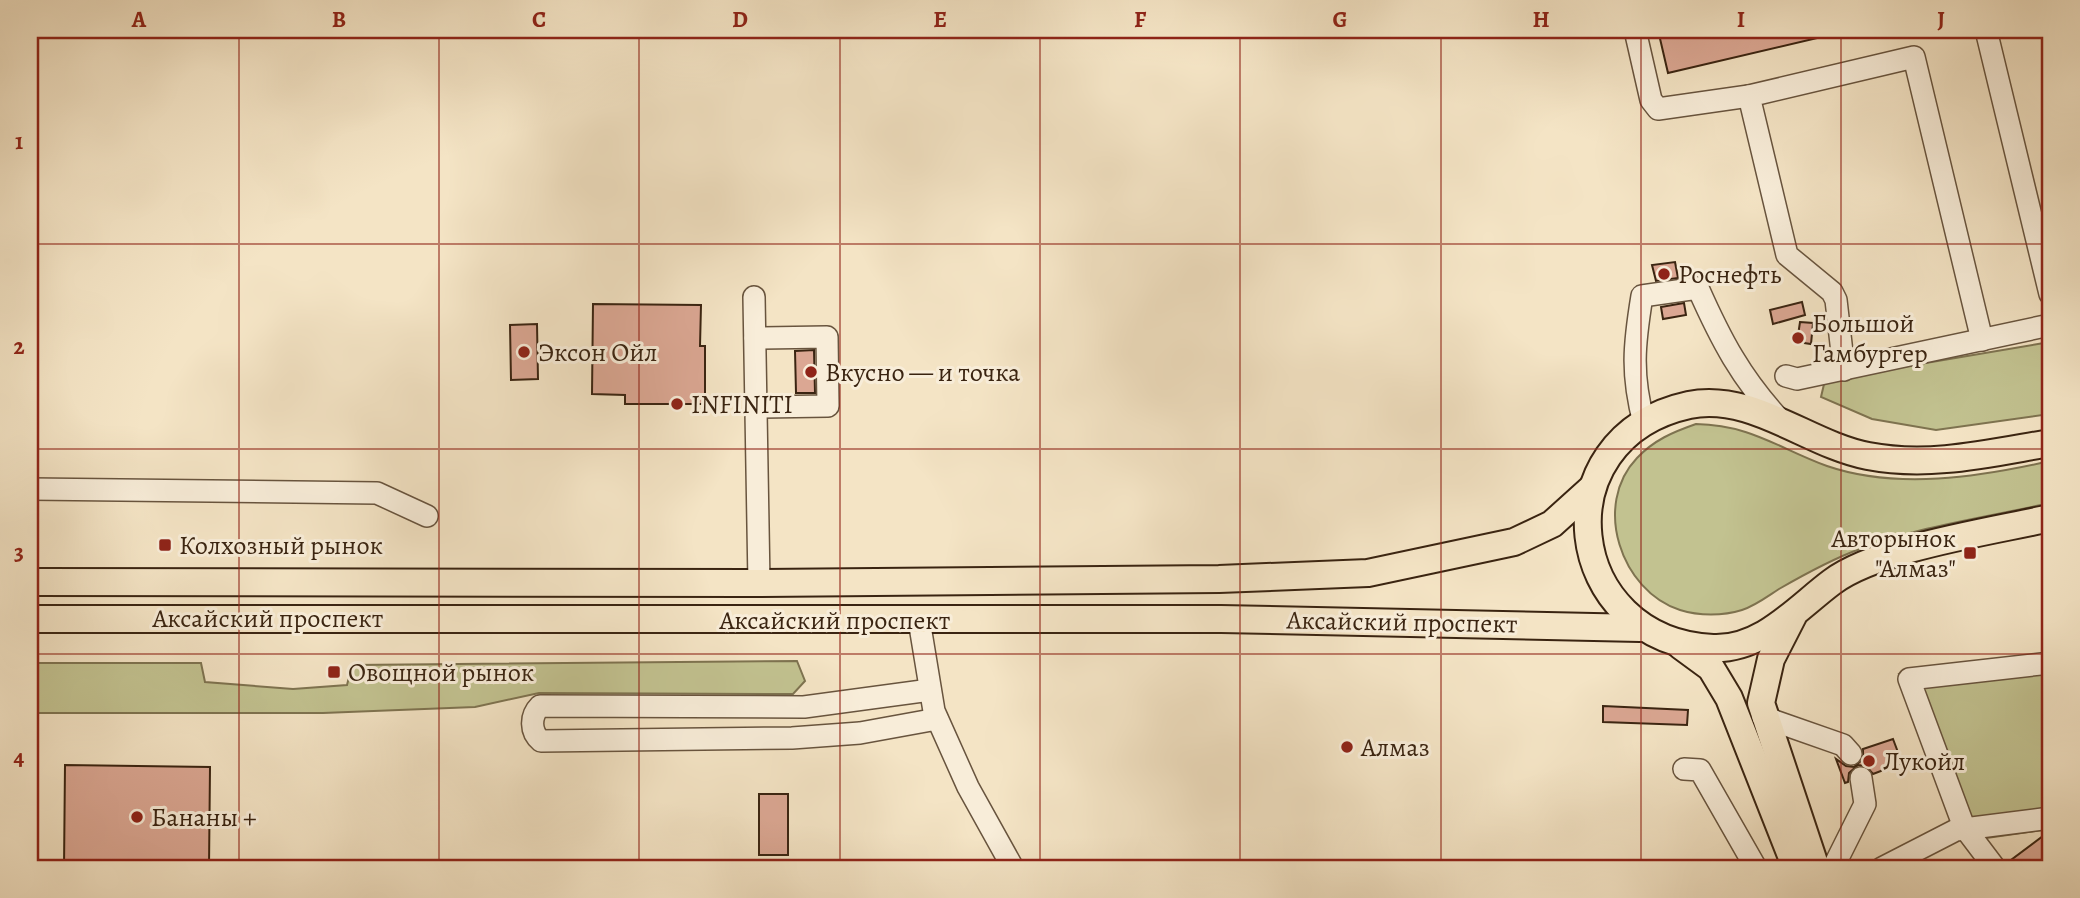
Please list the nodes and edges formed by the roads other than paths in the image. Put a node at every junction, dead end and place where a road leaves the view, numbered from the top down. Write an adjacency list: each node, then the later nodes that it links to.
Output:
1 (1635, 30): 3 (street)
2 (1986, 30): 4 (street)
3 (1749, 96): 8 (street); 9 (street)
4 (2050, 294)
5 (754, 297): 7 (street)
6 (2050, 325): 8 (street)
7 (755, 338): 11 (street); 11 (street)
8 (1982, 340): 9 (street)
9 (1844, 370): 10 (street)
10 (1786, 376)
11 (758, 407): 20 (street)
12 (1644, 423): 13 (main road); 13 (street); 15 (main road)
13 (1784, 424): 14 (main road)
14 (2050, 443)
15 (1592, 488): 20 (main road, Аксайский проспект); 24 (main road)
16 (30, 489): 17 (street)
17 (427, 516)
18 (2050, 518): 21 (main road)
19 (30, 582): 20 (main road, Аксайский проспект)
20 (759, 583)
21 (1793, 616): 25 (main road); 28 (main road)
22 (30, 619): 23 (main road, Аксайский проспект)
23 (919, 620): 24 (main road, Аксайский проспект); 27 (street)
24 (1640, 628): 25 (main road)
25 (1680, 645): 37 (main road)
26 (2050, 663): 34 (street)
27 (930, 690): 29 (street); 29 (street)
28 (1763, 717): 30 (street); 38 (main road)
29 (937, 719): 35 (street)
30 (1851, 754)
31 (1684, 769): 36 (street)
32 (1861, 778): 39 (street)
33 (2050, 818): 34 (street)
34 (1964, 827): 40 (street); 41 (street)
35 (1013, 868)
36 (1756, 868)
37 (1796, 868)
38 (1816, 868)
39 (1833, 868)
40 (1882, 868)
41 (1994, 868)

